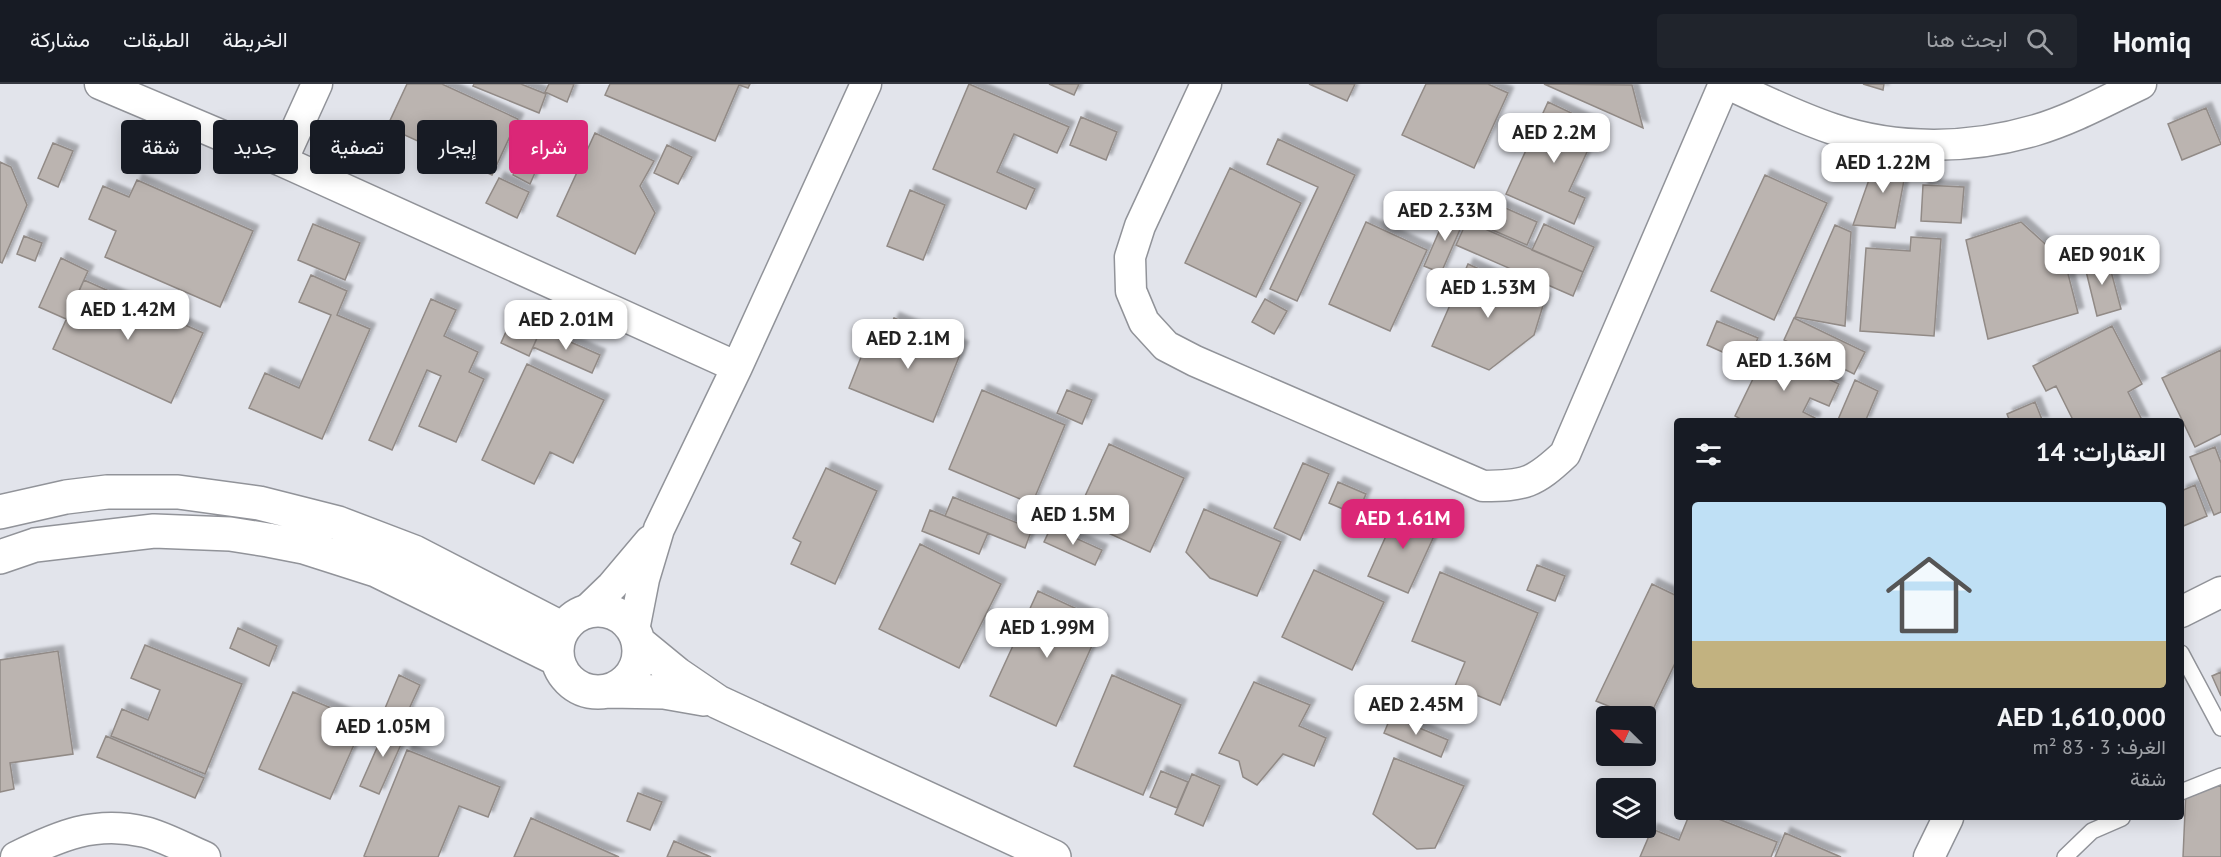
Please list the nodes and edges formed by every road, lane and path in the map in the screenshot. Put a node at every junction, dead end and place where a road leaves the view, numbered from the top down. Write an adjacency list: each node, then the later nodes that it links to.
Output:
1 (100, 84): 8 (street)
2 (317, 84): 7 (street)
3 (866, 84): 10 (street)
4 (1206, 84): 5 (street)
5 (1726, 84): 6 (street)
6 (2141, 84)
7 (298, 126)
8 (213, 132)
9 (298, 169): 10 (street)
10 (737, 367): 12 (street)
11 (0, 512): 16 (street)
12 (659, 529): 16 (street); 17 (street)
13 (0, 557): 16 (street)
14 (2221, 592): 15 (street)
15 (2184, 610)
16 (569, 633): 17 (street); 19 (street)
17 (636, 636): 19 (street); 20 (street)
18 (2184, 659): 21 (lane)
19 (609, 691): 20 (street)
20 (718, 702): 26 (street)
21 (2221, 728)
22 (2221, 776): 23 (lane)
23 (2184, 791)
24 (1947, 820): 29 (street)
25 (2117, 820): 30 (lane)
26 (1041, 854)
27 (16, 857): 28 (street)
28 (205, 857)
29 (1929, 857)
30 (2065, 857)

